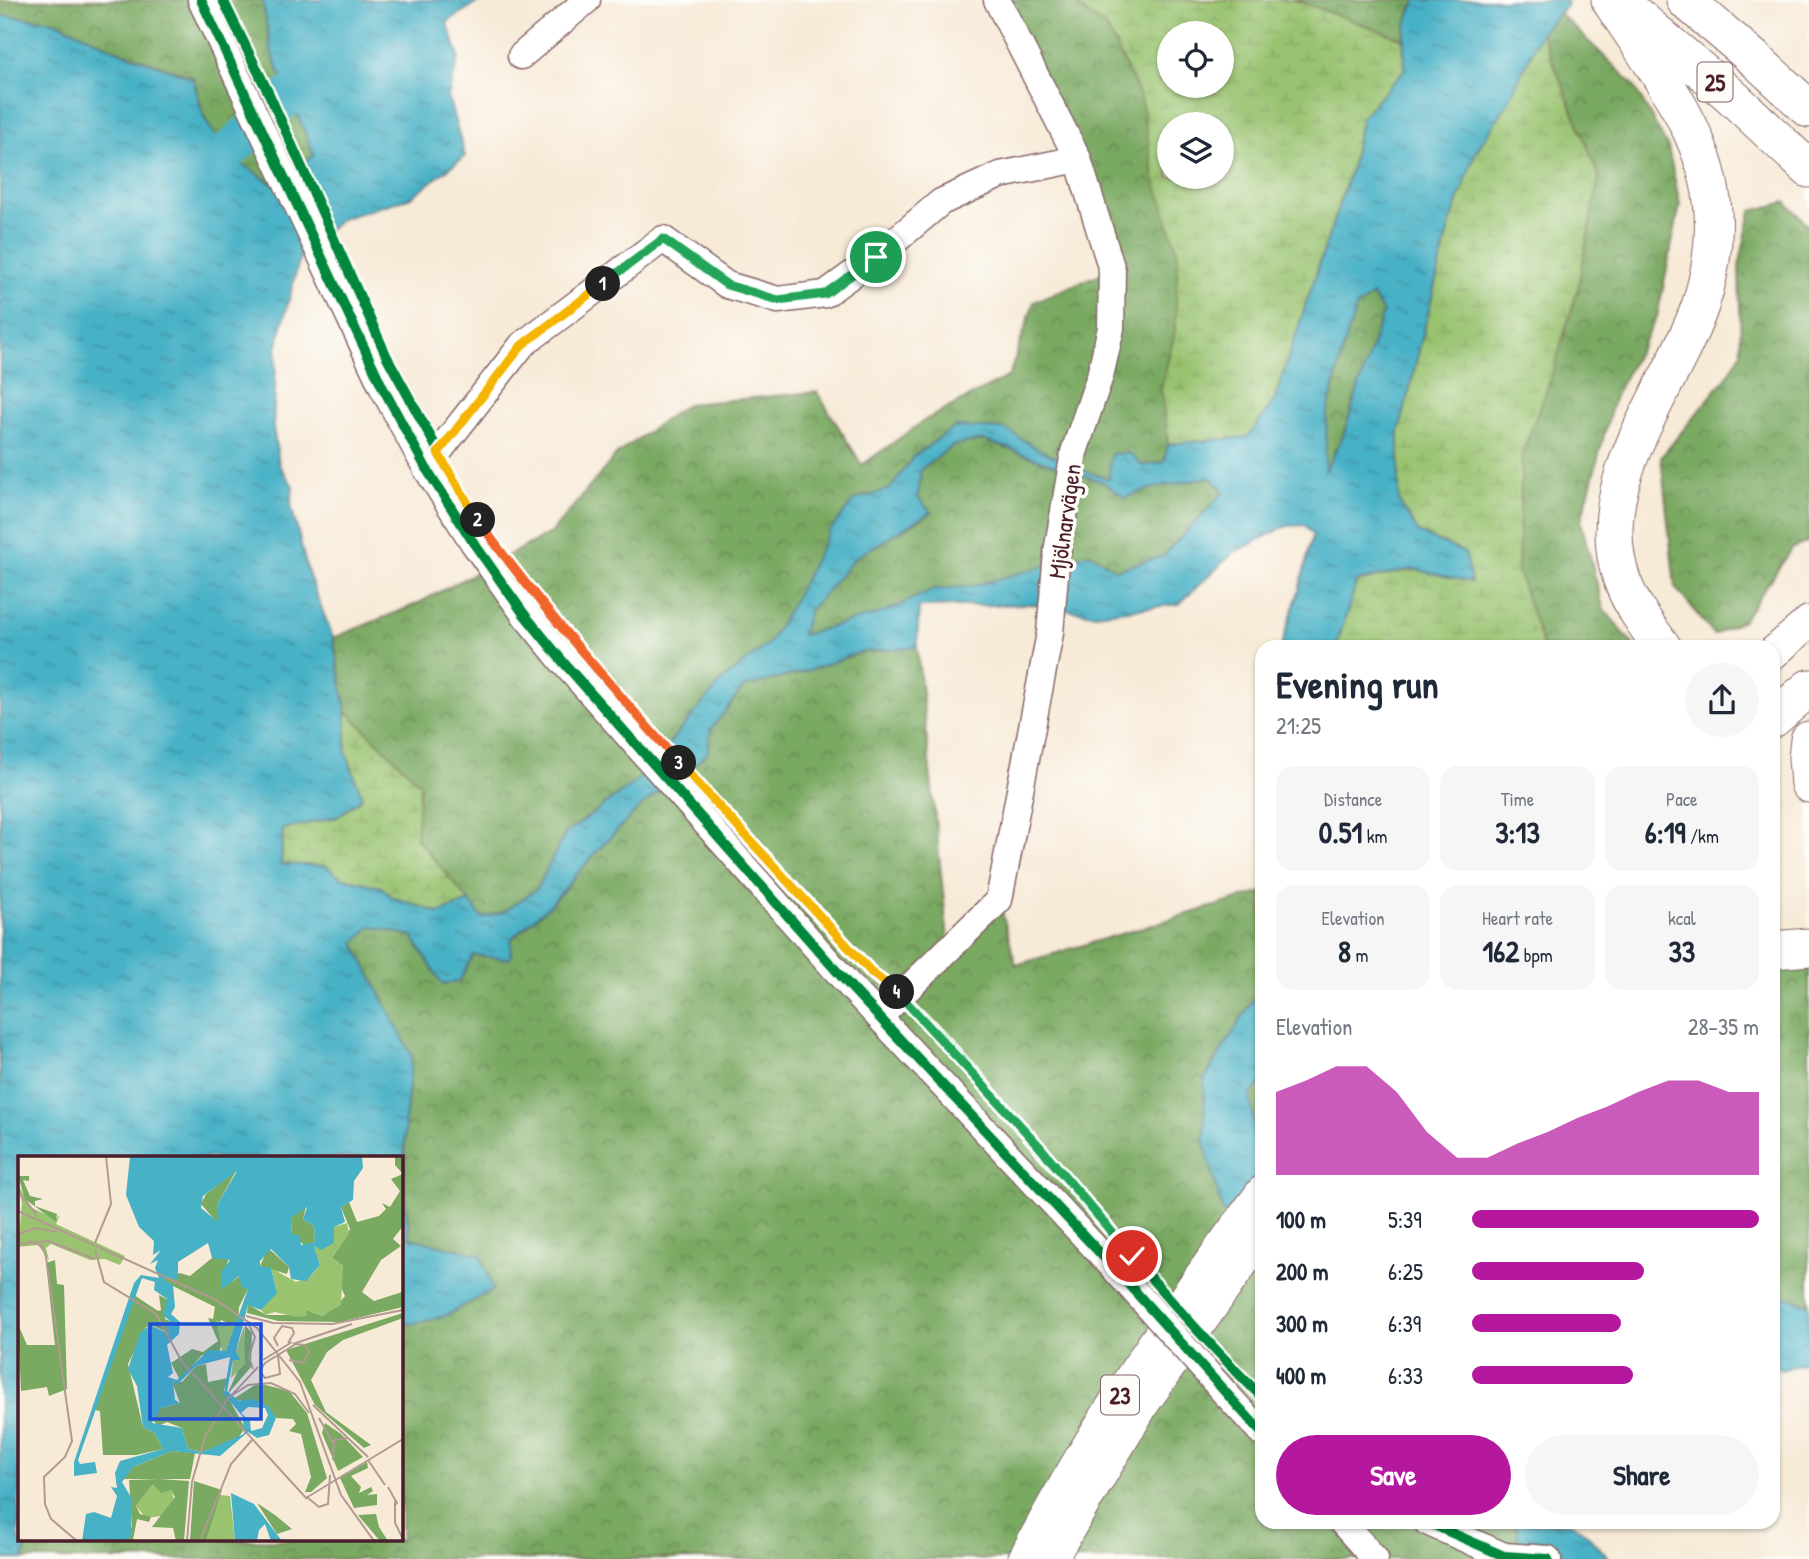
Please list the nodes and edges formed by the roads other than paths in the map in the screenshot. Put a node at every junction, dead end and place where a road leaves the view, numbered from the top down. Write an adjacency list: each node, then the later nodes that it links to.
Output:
1 (201, 0): 11 (street)
2 (587, 0): 7 (street)
3 (997, 0): 9 (street, Mjölnarvägen)
4 (1610, 0): 13 (highway)
5 (1618, 0): 10 (highway, 25)
6 (1685, 0): 8 (highway)
7 (521, 56)
8 (1809, 109)
9 (1078, 159): 11 (street); 23 (street, Mjölnarvägen)
10 (1809, 169)
11 (426, 468): 23 (street)
12 (1809, 622): 14 (main road)
13 (1657, 640)
14 (1780, 647)
15 (1809, 668): 17 (main road)
16 (1809, 688): 18 (highway)
17 (1780, 693)
18 (1780, 713)
19 (1809, 740): 20 (highway)
20 (1809, 784)
21 (1809, 947): 22 (highway)
22 (1780, 949)
23 (879, 1017): 27 (street, bridge)
24 (1255, 1206): 26 (main road, 23)
25 (1255, 1239): 26 (main road, 23)
26 (1234, 1250): 30 (main road, 23); 31 (main road, 23)
27 (1255, 1425)
28 (1348, 1529): 32 (street)
29 (1443, 1529): 33 (street)
30 (1024, 1559)
31 (1051, 1559)
32 (1375, 1559)
33 (1548, 1559)

